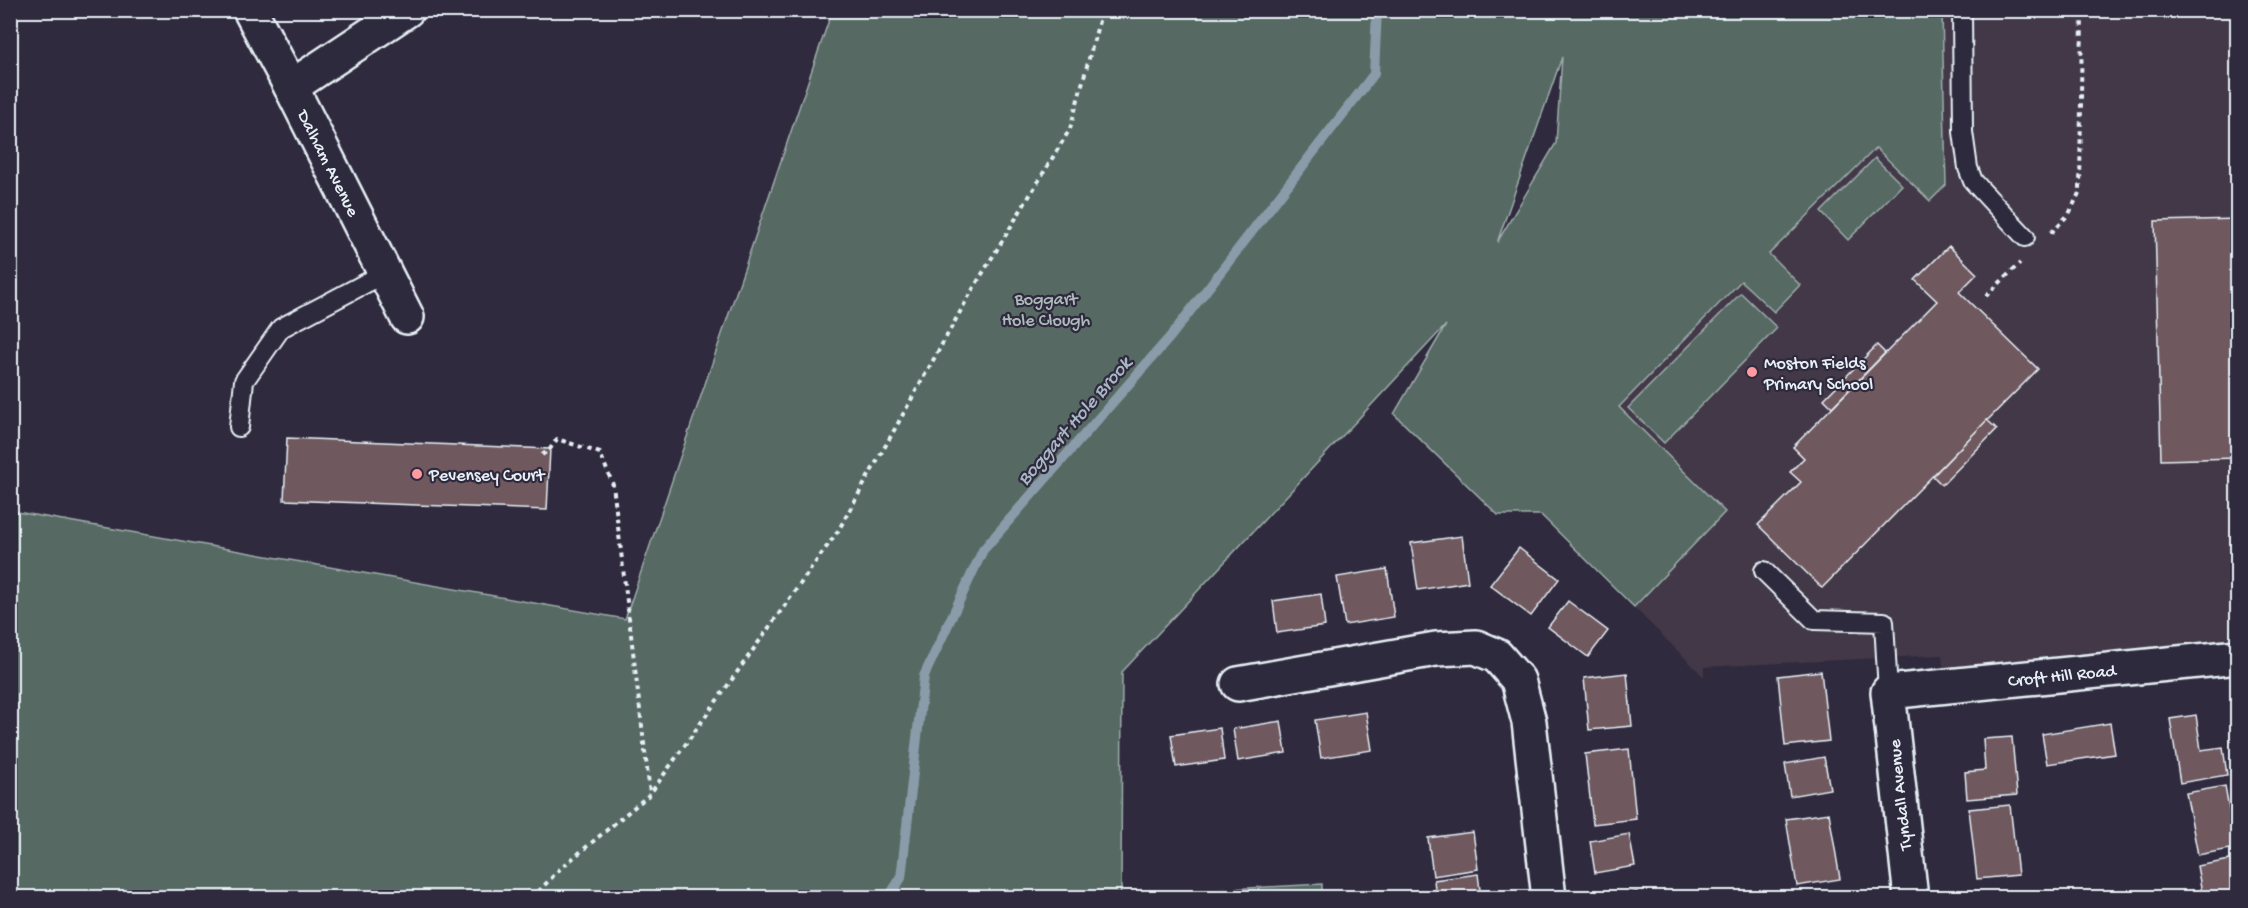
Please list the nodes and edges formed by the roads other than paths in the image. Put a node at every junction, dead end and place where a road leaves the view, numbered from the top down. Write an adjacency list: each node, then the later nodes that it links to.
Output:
1 (250, 10): 4 (street, Dalham Avenue)
2 (407, 10): 4 (street)
3 (1962, 10): 5 (lane)
4 (291, 87): 6 (street, Dalham Avenue)
5 (2026, 246)
6 (385, 273): 7 (street, Dalham Avenue); 8 (lane)
7 (407, 317)
8 (239, 427)
9 (1764, 571): 12 (lane)
10 (2238, 657): 12 (street, Croft Hill Road)
11 (1238, 684): 13 (street)
12 (1888, 692): 14 (street, Tyndall Avenue)
13 (1549, 897)
14 (1911, 897)

